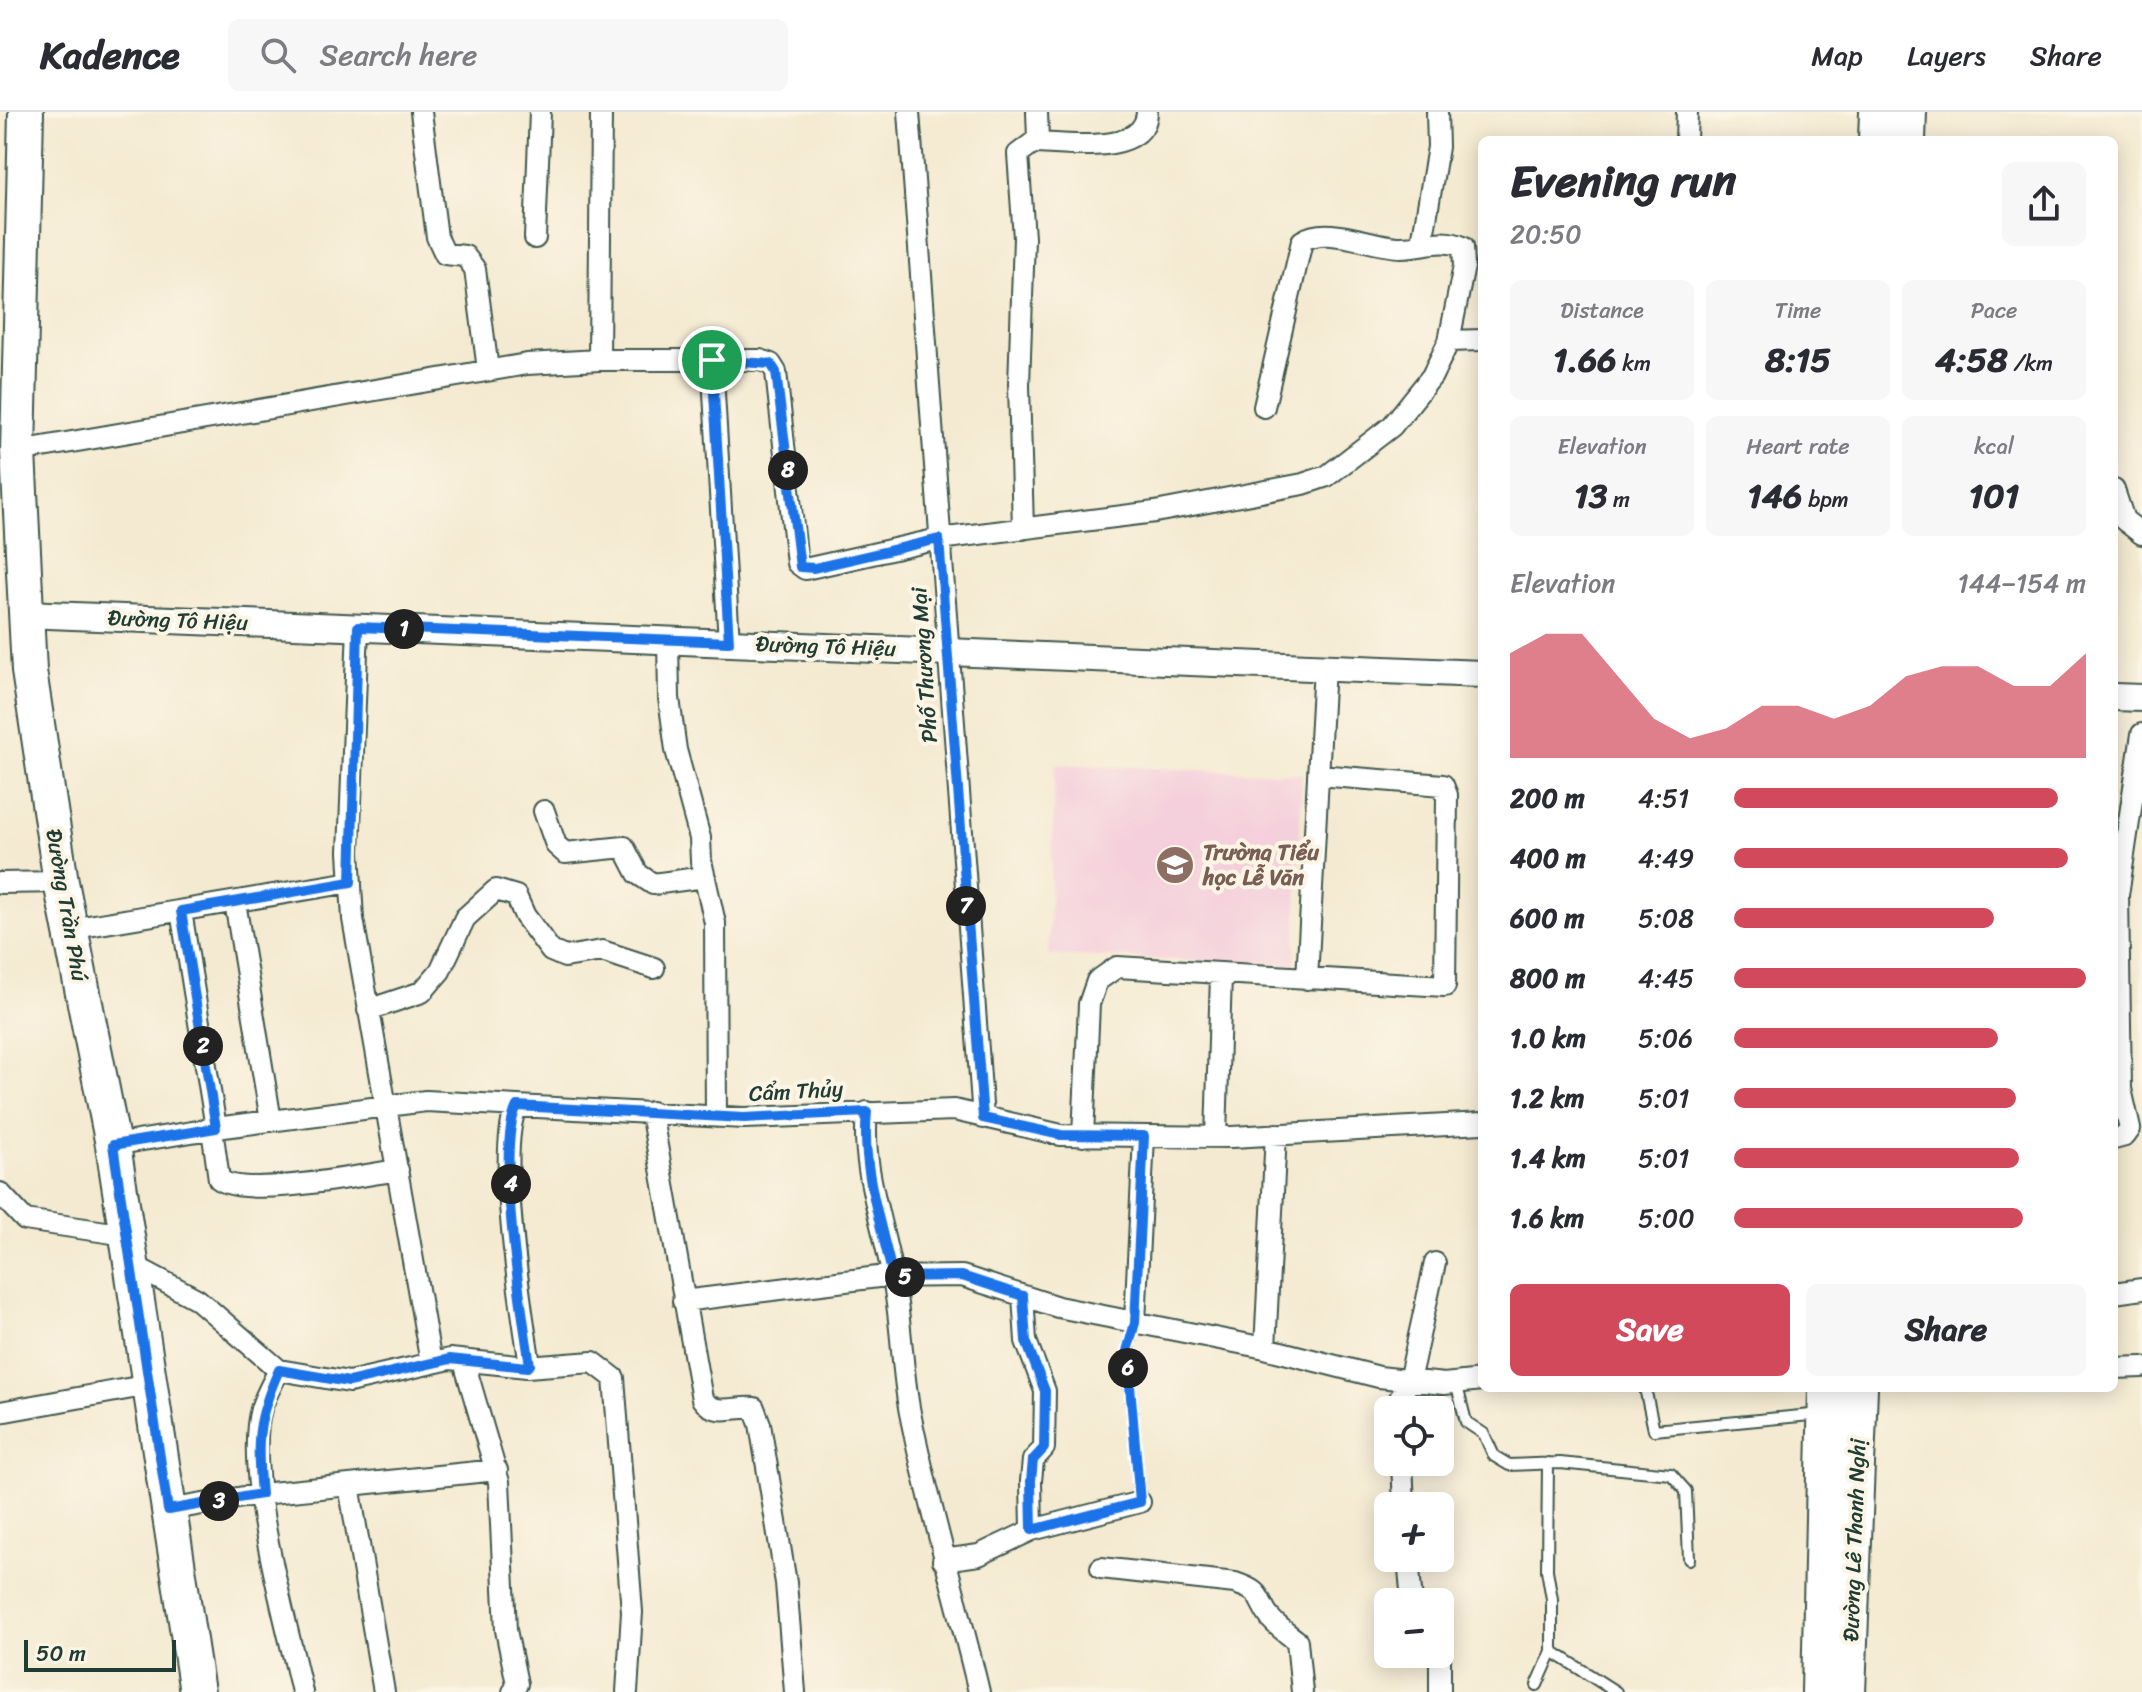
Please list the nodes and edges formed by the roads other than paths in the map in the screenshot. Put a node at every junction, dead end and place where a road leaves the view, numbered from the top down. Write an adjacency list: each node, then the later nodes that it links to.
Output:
1 (26, 112): 25 (main road, Đường Trần Phú)
2 (421, 112): 23 (street)
3 (540, 112): 16 (street)
4 (601, 112): 21 (street)
5 (909, 112): 29 (street, Phố Thương Mại)
6 (1037, 112): 15 (street)
7 (1147, 112): 15 (street)
8 (1437, 112): 17 (street)
9 (1687, 112): 12 (street)
10 (1877, 112): 13 (main road)
11 (1909, 112): 14 (main road)
12 (1686, 136)
13 (1876, 136)
14 (1908, 136)
15 (1036, 143): 27 (street)
16 (535, 238)
17 (1422, 243): 18 (street); 24 (street)
18 (1474, 253): 20 (street)
19 (1478, 340): 20 (street)
20 (1449, 341): 27 (street)
21 (599, 360): 22 (street); 23 (street)
22 (712, 360): 29 (street); 33 (street)
23 (488, 370): 25 (street)
24 (1264, 407)
25 (12, 452): 30 (main road, Đường Trần Phú)
26 (2118, 502): 28 (street)
27 (1023, 529): 29 (street)
28 (2142, 534)
29 (939, 539): 34 (street, Phố Thương Mại)
30 (25, 614): 31 (street, Đường Tô Hiệu); 43 (main road, Đường Trần Phú)
31 (358, 627): 32 (street, Đường Tô Hiệu); 44 (street)
32 (668, 640): 33 (street, Đường Tô Hiệu); 42 (street)
33 (729, 642): 34 (street, Đường Tô Hiệu)
34 (946, 651): 35 (street, Đường Tô Hiệu); 60 (street, Phố Thương Mại)
35 (1324, 667): 36 (street, Đường Tô Hiệu); 40 (street)
36 (1478, 674)
37 (2118, 697): 38 (street)
38 (2142, 698)
39 (2142, 734): 46 (street)
40 (1318, 775): 53 (street); 53 (street)
41 (544, 811): 42 (street)
42 (705, 877): 59 (street)
43 (61, 882): 45 (street); 50 (main road, Đường Trần Phú)
44 (351, 882): 48 (street); 54 (street)
45 (0, 883)
46 (2118, 895)
47 (2118, 895): 68 (street)
48 (235, 902): 49 (street); 61 (street)
49 (181, 911): 50 (street); 63 (street)
50 (70, 929): 69 (main road, Đường Trần Phú)
51 (654, 968): 54 (street)
52 (1221, 975): 53 (street); 65 (street); 67 (street)
53 (1307, 979)
54 (368, 1010): 56 (street)
55 (517, 1106): 56 (street, Cẩm Thủy); 57 (street, Cẩm Thủy); 83 (street)
56 (385, 1107): 61 (street, Cẩm Thủy); 70 (street)
57 (651, 1112): 59 (street, Cẩm Thủy); 78 (street)
58 (867, 1112): 59 (street, Cẩm Thủy); 60 (street, Cẩm Thủy); 74 (street)
59 (716, 1117)
60 (983, 1118): 65 (street, Cẩm Thủy)
61 (271, 1121): 63 (street, Cẩm Thủy)
62 (1478, 1123): 64 (street, Cẩm Thủy)
63 (214, 1128): 69 (street, Cẩm Thủy); 70 (street)
64 (1276, 1134): 67 (street, Cẩm Thủy); 80 (street)
65 (1083, 1136): 66 (street, Cẩm Thủy)
66 (1144, 1136): 67 (street, Cẩm Thủy); 79 (street)
67 (1216, 1137)
68 (2118, 1138)
69 (113, 1145): 72 (main road, Đường Trần Phú)
70 (398, 1170): 82 (street)
71 (0, 1193): 72 (street)
72 (128, 1249): 86 (street); 90 (main road, Đường Trần Phú)
73 (1435, 1263): 88 (street)
74 (893, 1277): 77 (street); 78 (street); 104 (street)
75 (2142, 1289): 76 (street)
76 (2118, 1292)
77 (1023, 1296): 79 (street); 102 (street)
78 (683, 1301): 115 (street)
79 (1135, 1323): 80 (street); 100 (lane)
80 (1265, 1348): 88 (street)
81 (464, 1362): 82 (street); 83 (street); 97 (street)
82 (431, 1363): 86 (street)
83 (530, 1365): 114 (street)
84 (2142, 1367): 85 (street)
85 (2118, 1368)
86 (279, 1370): 99 (street)
87 (1478, 1380): 89 (street)
88 (1409, 1381): 89 (street); 93 (street)
89 (1456, 1382): 96 (lane)
90 (149, 1385): 95 (street); 101 (main road, Đường Trần Phú)
91 (1646, 1392): 94 (lane)
92 (1860, 1392): 109 (main road, Đường Lê Thanh Nghị)
93 (1401, 1396)
94 (1826, 1401): 109 (main road, Đường Lê Thanh Nghị)
95 (0, 1412)
96 (1548, 1463): 103 (lane); 106 (lane)
97 (497, 1470): 98 (street); 113 (street)
98 (349, 1485): 99 (street); 112 (street)
99 (261, 1494): 101 (street); 111 (street)
100 (1140, 1502): 102 (street)
101 (168, 1510): 110 (main road, Đường Trần Phú)
102 (1032, 1530): 104 (street)
103 (1689, 1559)
104 (943, 1560): 116 (street)
105 (1101, 1568): 117 (street)
106 (1552, 1651): 108 (lane); 119 (lane)
107 (1440, 1668): 118 (street)
108 (1537, 1685)
109 (1834, 1687)
110 (197, 1692)
111 (302, 1692)
112 (384, 1692)
113 (513, 1692)
114 (627, 1692)
115 (795, 1692)
116 (979, 1692)
117 (1302, 1692)
118 (1440, 1692)
119 (1616, 1692)

